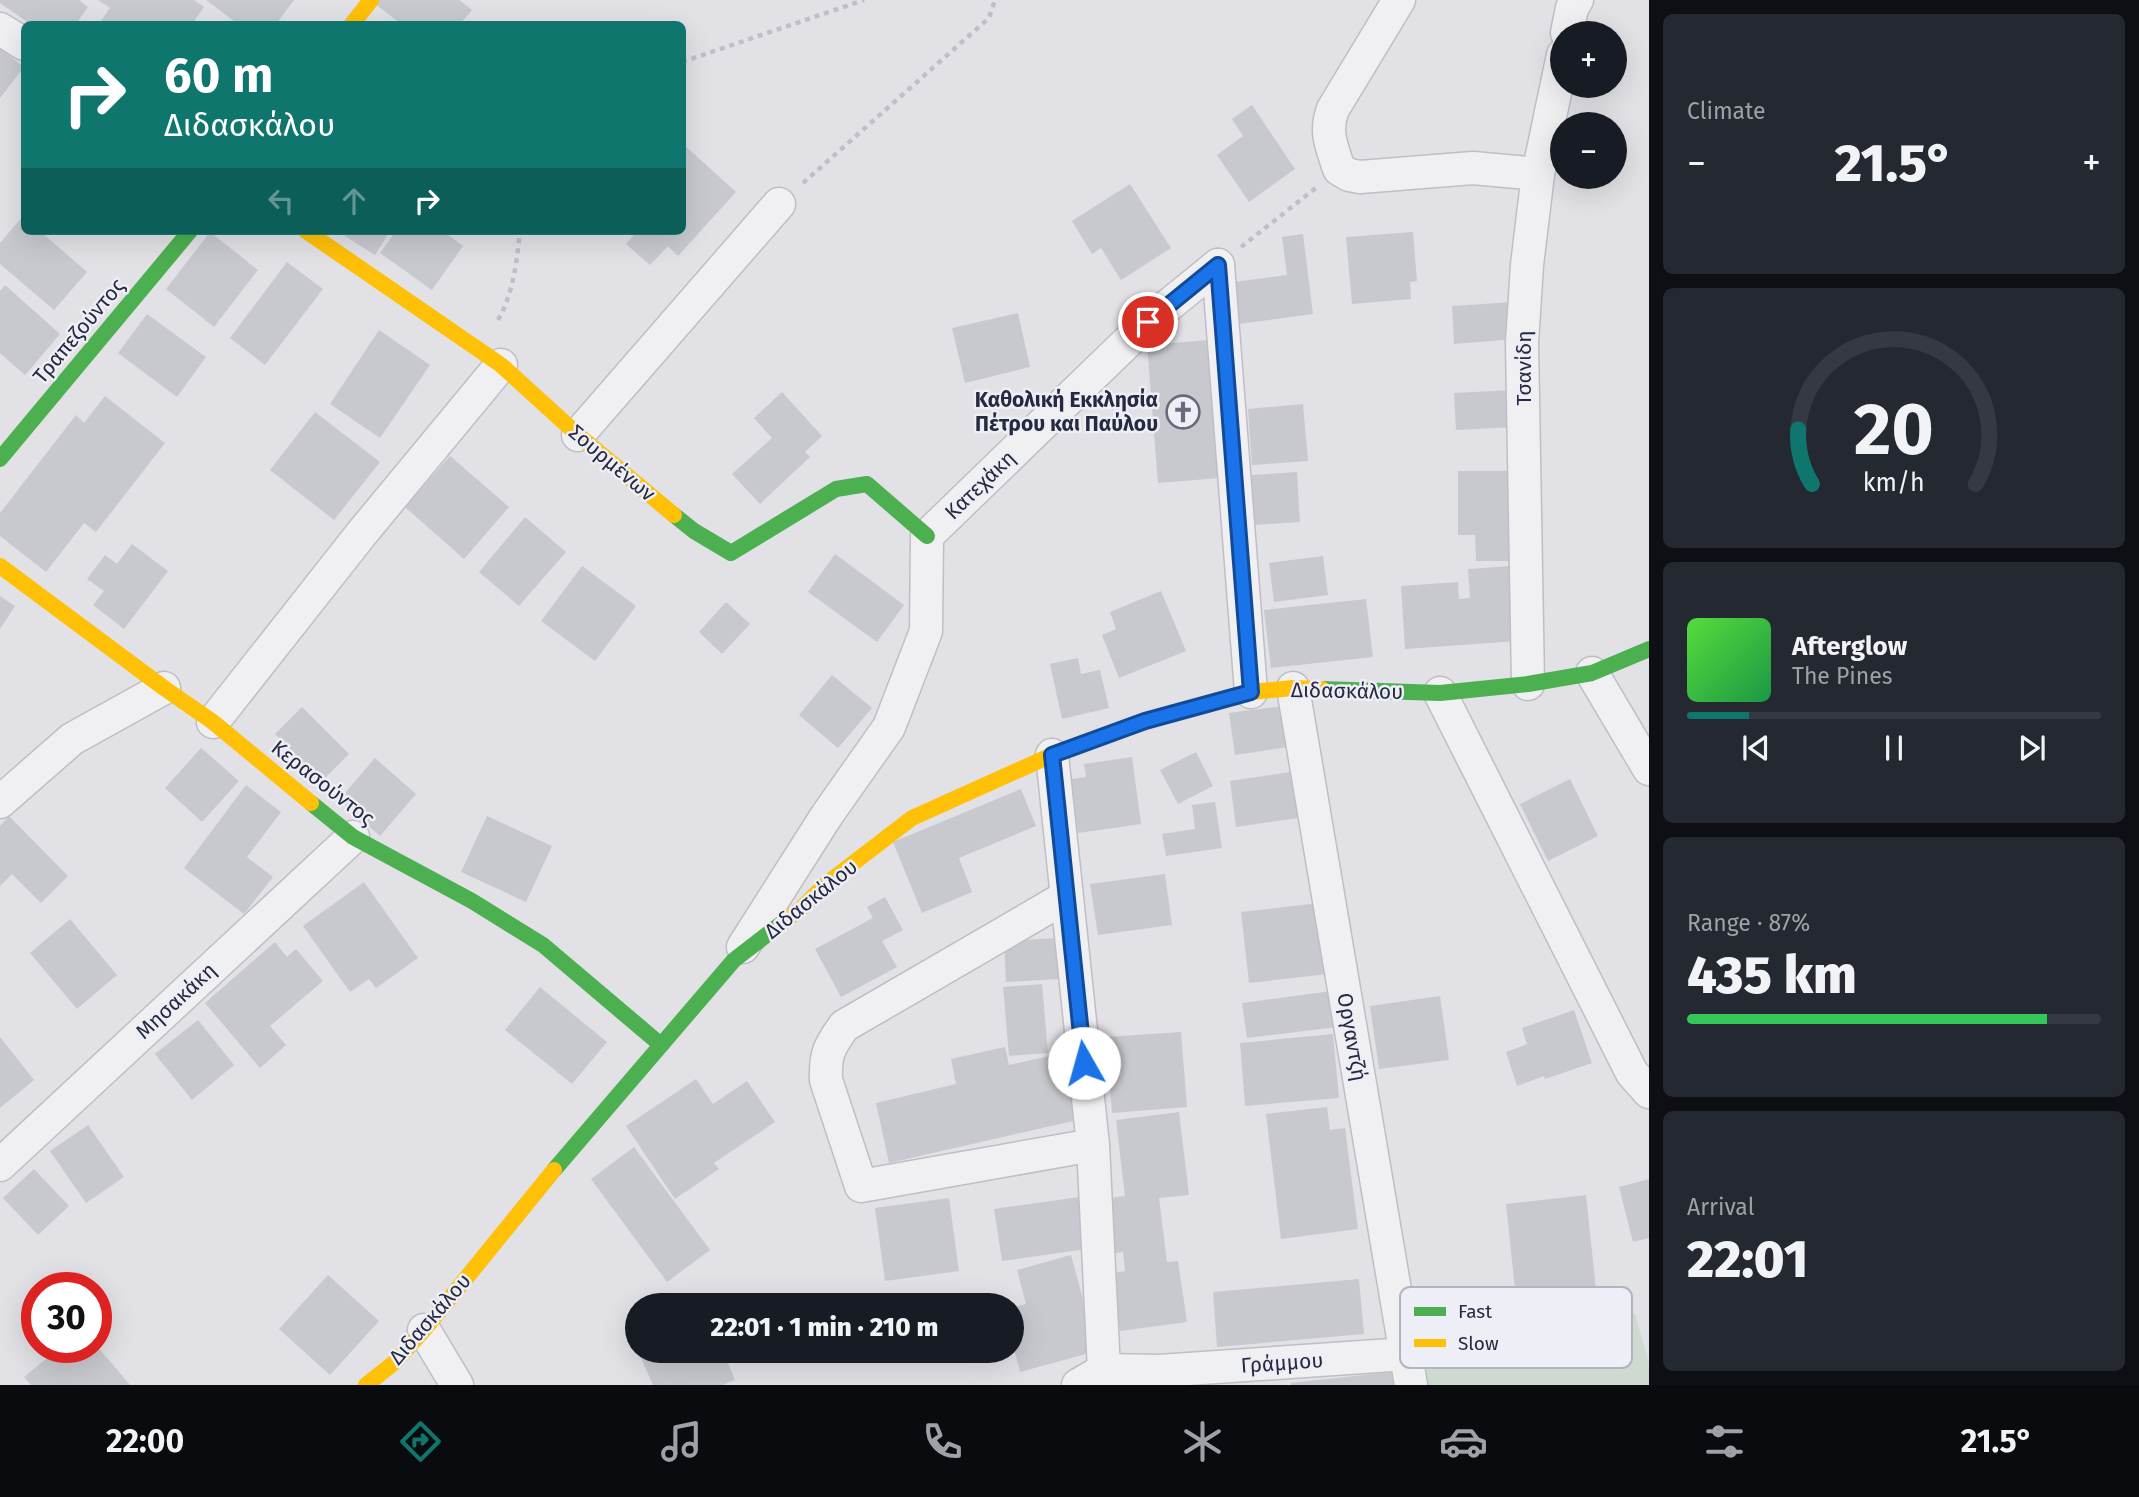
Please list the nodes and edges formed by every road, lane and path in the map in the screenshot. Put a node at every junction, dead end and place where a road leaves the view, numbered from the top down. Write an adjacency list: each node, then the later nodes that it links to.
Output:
1 (371, 0): 6 (street)
2 (864, 0): 10 (path)
3 (995, 0): 14 (path)
4 (1399, 0): 12 (street)
5 (1577, 0): 7 (street)
6 (354, 21)
7 (1569, 21)
8 (0, 29): 9 (street)
9 (21, 42)
10 (686, 61)
11 (1554, 98): 13 (street, Τσανίδη)
12 (1339, 169): 13 (street); 18 (path)
13 (1538, 174): 26 (street, Τσανίδη)
14 (779, 204): 20 (street)
15 (187, 235): 21 (street, Τραπεζούντος)
16 (312, 235): 19 (street, Σουρμένων)
17 (520, 235): 19 (path)
18 (1218, 265): 22 (street, Κατεχάκη); 29 (street)
19 (491, 358): 20 (street, Σουρμένων); 31 (street)
20 (578, 435): 22 (street, Σουρμένων)
21 (0, 459)
22 (928, 536): 37 (street, Διδασκάλου)
23 (0, 566): 27 (street, Κερασούντος)
24 (1649, 649): 25 (street, Διδασκάλου)
25 (1592, 673): 26 (street, Διδασκάλου); 33 (street)
26 (1528, 684): 30 (street, Διδασκάλου)
27 (164, 688): 31 (street, Κερασούντος); 34 (street)
28 (1293, 688): 29 (street, Διδασκάλου); 30 (street, Διδασκάλου); 42 (street, Οργαντζή)
29 (1251, 692): 32 (street, Διδασκάλου)
30 (1440, 693): 39 (street)
31 (213, 722): 35 (street, Κερασούντος)
32 (1052, 755): 36 (street); 37 (street, Διδασκάλου)
33 (1649, 769)
34 (0, 802)
35 (353, 836): 38 (street, Κερασούντος); 41 (street, Μησακάκη)
36 (1066, 897): 40 (street); 40 (street)
37 (734, 960): 38 (street, Διδασκάλου)
38 (661, 1045): 43 (street, Διδασκάλου)
39 (1649, 1092)
40 (1093, 1145): 45 (street)
41 (0, 1165)
42 (1400, 1319)
43 (424, 1330): 47 (street, Διδασκάλου); 48 (street)
44 (1400, 1355): 46 (street, Γράμμου)
45 (1091, 1378): 46 (street, Γράμμου)
46 (1160, 1378)
47 (366, 1385)
48 (457, 1385)

